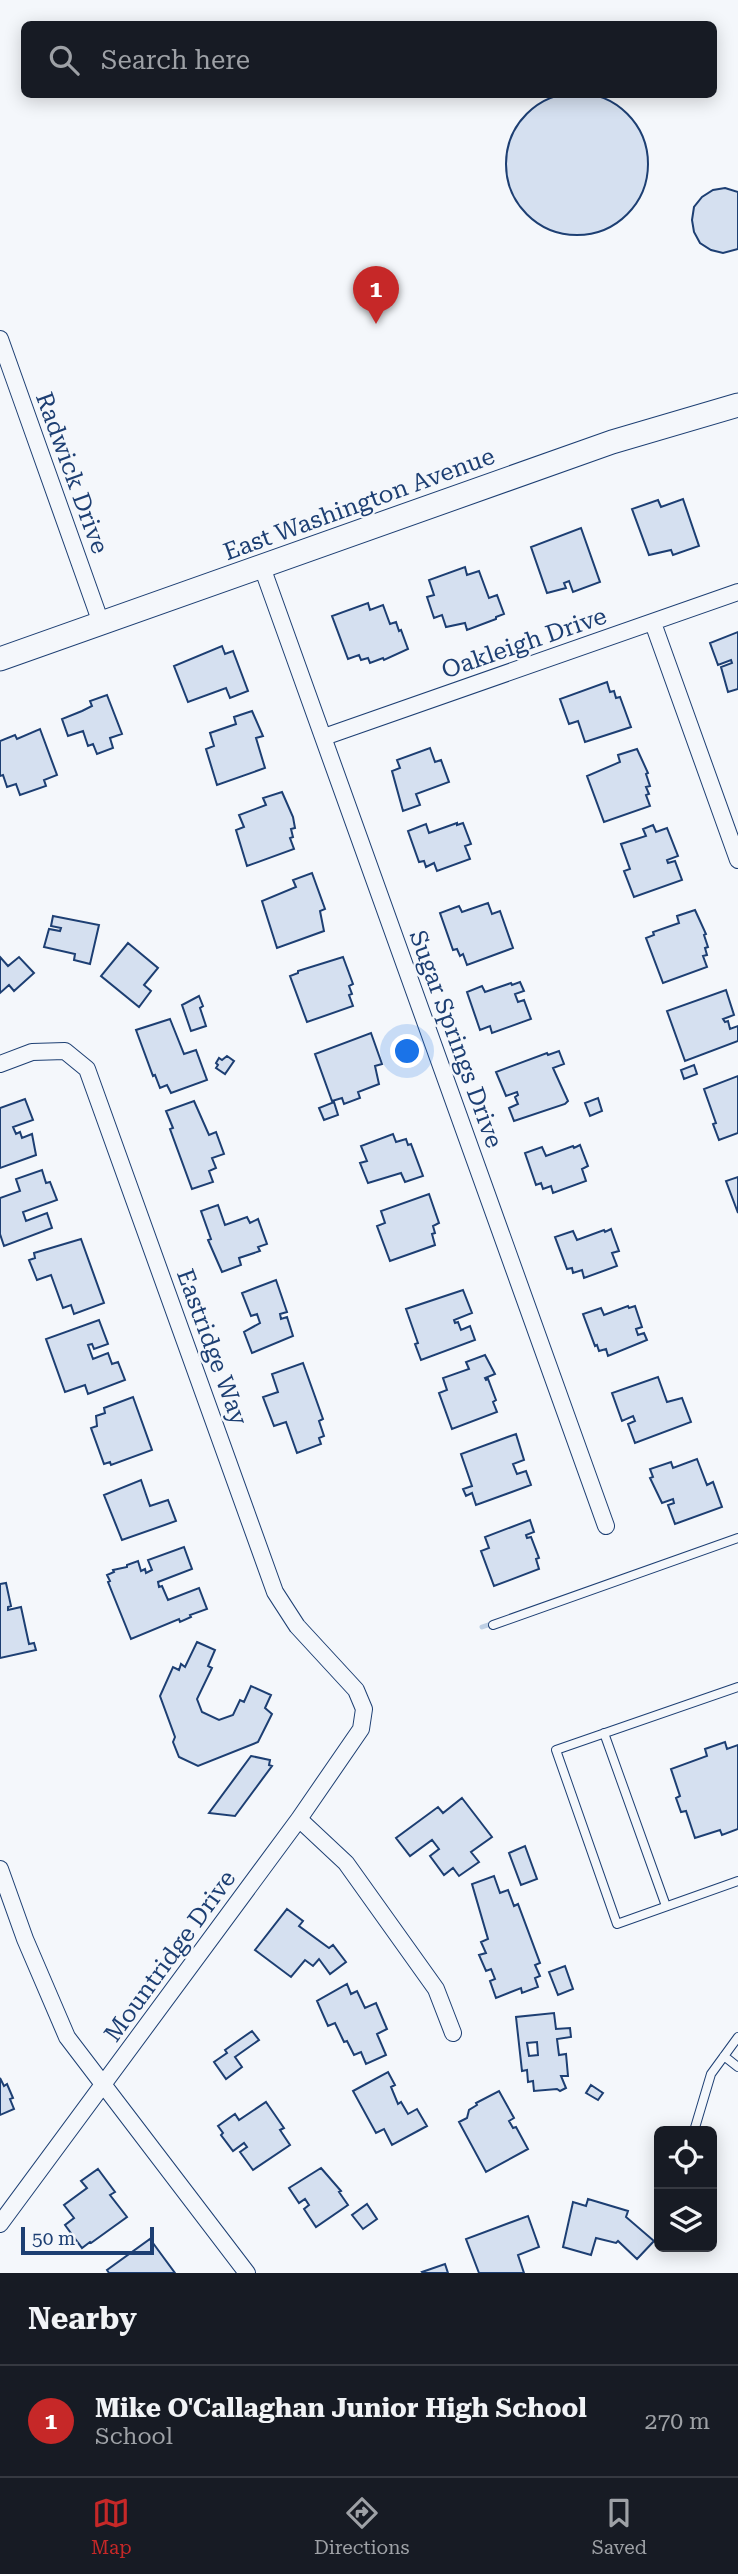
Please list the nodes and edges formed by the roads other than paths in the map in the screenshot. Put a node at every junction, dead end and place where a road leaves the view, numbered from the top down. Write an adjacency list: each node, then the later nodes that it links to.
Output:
1 (0, 339): 5 (street, Radwick Drive)
2 (738, 405): 3 (street, East Washington Avenue)
3 (262, 567): 5 (street, East Washington Avenue); 8 (street, Sugar Springs Drive)
4 (738, 592): 6 (street, Oakleigh Drive)
5 (101, 623): 7 (street, East Washington Avenue)
6 (653, 623): 8 (street, Oakleigh Drive); 9 (street)
7 (0, 659)
8 (324, 737): 11 (street, Sugar Springs Drive)
9 (738, 860)
10 (0, 1064): 15 (street, Eastridge Way)
11 (606, 1526)
12 (738, 1538): 13 (lane)
13 (493, 1625)
14 (738, 1687): 16 (lane)
15 (365, 1709): 17 (street, Mountridge Drive)
16 (604, 1733): 20 (lane); 20 (lane)
17 (299, 1819): 21 (street); 25 (street, Mountridge Drive)
18 (0, 1868): 25 (street)
19 (738, 1881): 20 (lane)
20 (666, 1906)
21 (453, 2033)
22 (738, 2037): 23 (lane)
23 (724, 2056): 24 (lane); 26 (lane)
24 (738, 2067)
25 (104, 2084): 27 (street, Mountridge Drive); 28 (street)
26 (696, 2126)
27 (0, 2224)
28 (247, 2273)

